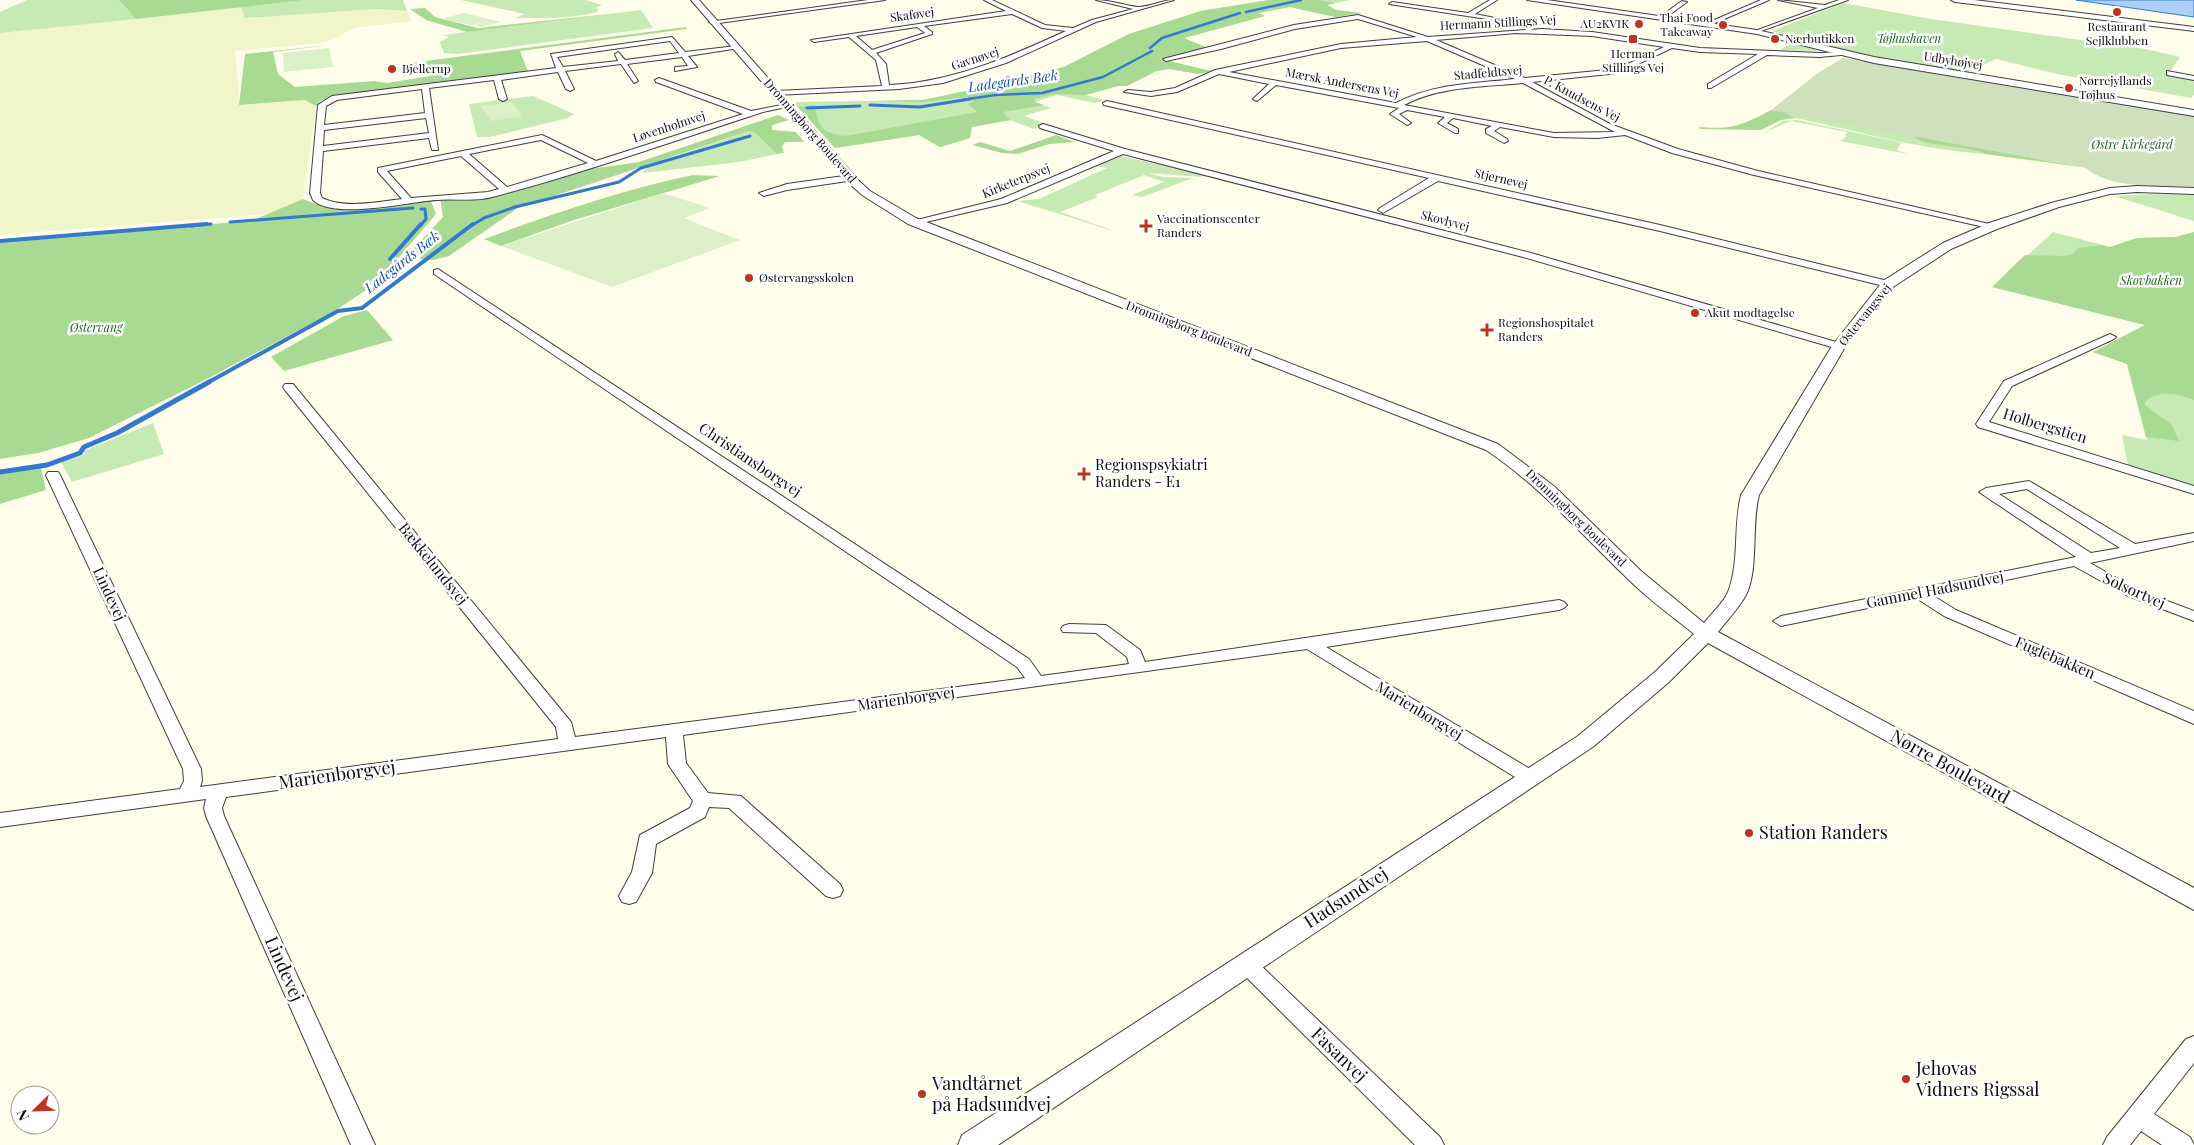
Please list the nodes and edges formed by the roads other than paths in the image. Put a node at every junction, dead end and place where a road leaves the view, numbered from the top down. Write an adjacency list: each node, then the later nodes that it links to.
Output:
1 (695, 0): 21 (street, Dronningborg Boulevard)
2 (882, 0): 21 (street)
3 (987, 0): 18 (street)
4 (1099, 0): 16 (street)
5 (1171, 0): 16 (street, Gavnøvej)
6 (1494, 0): 19 (street)
7 (1531, 0): 20 (street, Udbyhøjvej)
8 (1766, 0): 23 (street)
9 (1781, 0): 15 (street)
10 (1830, 0): 12 (street)
11 (1955, 0): 25 (street)
12 (1843, 1): 15 (street)
13 (1395, 2): 17 (street); 19 (street)
14 (1684, 2): 20 (street)
15 (1826, 7): 28 (street)
16 (1138, 8): 26 (street, Gavnøvej)
17 (1384, 8)
18 (1013, 12): 24 (street, Skaføvej); 26 (street)
19 (1469, 14): 22 (street); 27 (street)
20 (1663, 17): 23 (street, Udbyhøjvej)
21 (712, 22): 34 (street, Dronningborg Boulevard)
22 (1456, 22)
23 (1708, 24): 28 (street, Udbyhøjvej)
24 (919, 26): 29 (street, Skaføvej); 35 (street)
25 (2194, 29)
26 (1072, 30): 55 (street, Gavnøvej)
27 (1542, 31): 30 (street, Hermann Stillings Vej); 33 (street, Hermann Stillings Vej)
28 (1758, 32): 38 (street, Udbyhøjvej)
29 (851, 35): 31 (street, Skaføvej); 35 (street)
30 (1426, 38): 39 (street, P. Knudsens Vej); 43 (street, Hermann Stillings Vej); 50 (street, P. Knudsens Vej)
31 (814, 40)
32 (613, 47): 36 (street); 40 (street); 41 (street)
33 (1669, 47): 37 (street, Hermann Stillings Vej); 50 (street, Stadfeldtsvej)
34 (736, 48): 36 (street, Løvenholmvej); 58 (street, Dronningborg Boulevard)
35 (872, 52): 55 (street)
36 (683, 53): 40 (street, Løvenholmvej); 42 (street)
37 (1766, 53): 38 (street, Hermann Stillings Vej); 54 (street)
38 (1841, 53): 64 (street, Udbyhøjvej)
39 (1166, 59)
40 (622, 61): 41 (street, Løvenholmvej); 48 (street)
41 (560, 69): 45 (street, Løvenholmvej); 56 (street)
42 (678, 69)
43 (1218, 72): 49 (street); 51 (street, Mærsk Andersens Vej)
44 (2170, 72): 46 (street)
45 (497, 78): 53 (street, Løvenholmvej); 59 (street)
46 (2194, 78)
47 (659, 80): 65 (street, Løvenholmvej)
48 (634, 81)
49 (1195, 81): 52 (street); 57 (street)
50 (1524, 81): 63 (street, Stadfeldtsvej); 73 (street, P. Knudsens Vej)
51 (1274, 83): 60 (street, Mærsk Andersens Vej); 63 (street, Mærsk Andersens Vej)
52 (1214, 85)
53 (425, 86): 66 (street); 71 (street, Løvenholmvej)
54 (1712, 86)
55 (886, 88): 58 (street, Gavnøvej)
56 (570, 89)
57 (1128, 92)
58 (776, 93): 62 (street, Dronningborg Boulevard)
59 (503, 99)
60 (1257, 99)
61 (1107, 103): 82 (street, Stjernevej)
62 (787, 106): 65 (street, Løvenholmvej); 81 (street, Dronningborg Boulevard)
63 (1400, 107): 67 (street, Mærsk Andersens Vej); 68 (street, Mærsk Andersens Vej)
64 (2194, 113)
65 (751, 114): 80 (street, Løvenholmvej)
66 (429, 115): 71 (street); 74 (street)
67 (1451, 116): 69 (street, Mærsk Andersens Vej); 72 (street)
68 (1407, 123)
69 (1498, 125): 73 (street, Mærsk Andersens Vej); 75 (street)
70 (1043, 126): 78 (street, Skovlyvej)
71 (321, 128): 77 (street, Løvenholmvej)
72 (1455, 131)
73 (1624, 133): 89 (street, P. Knudsens Vej)
74 (432, 136): 76 (street); 77 (street)
75 (1504, 140)
76 (435, 148)
77 (318, 149): 86 (street, Løvenholmvej)
78 (1122, 151): 88 (street, Kirketerpsvej); 93 (street, Skovlyvej)
79 (464, 154): 80 (street); 83 (street); 86 (street)
80 (594, 163): 83 (street, Løvenholmvej)
81 (851, 178): 85 (street); 88 (street, Dronningborg Boulevard)
82 (1438, 178): 87 (street); 91 (street, Stjernevej)
83 (505, 190): 86 (street, Løvenholmvej)
84 (2194, 191): 89 (street, Østervangsvej)
85 (764, 193)
86 (408, 200)
87 (1383, 210)
88 (916, 223): 105 (street, Dronningborg Boulevard)
89 (1993, 226): 91 (street, Østervangsvej)
90 (438, 272): 108 (street, Christiansborgvej)
91 (1888, 284): 93 (street, Østervangsvej)
92 (2110, 337): 96 (street, Holbergstien)
93 (1839, 346): 105 (street, Østervangsvej)
94 (289, 387): 111 (street, Bækkelundsvej)
95 (53, 475): 114 (street, Lindevej)
96 (2194, 490)
97 (2194, 536): 98 (street, Gammel Hadsundvej)
98 (2131, 548): 99 (street, Gammel Hadsundvej); 99 (street)
99 (2082, 560): 100 (street, Gammel Hadsundvej); 102 (street, Solsortvej)
100 (1918, 593): 103 (street, Gammel Hadsundvej); 109 (street, Fuglebakken)
101 (1559, 604): 106 (street, Marienborgvej)
102 (2194, 616)
103 (1781, 620)
104 (1069, 629): 107 (street)
105 (1706, 634): 112 (street, Hadsundvej); 119 (street, Nørre Boulevard)
106 (1310, 644): 107 (street, Marienborgvej); 112 (street, Marienborgvej)
107 (1139, 668): 108 (street, Marienborgvej)
108 (1037, 682): 110 (street, Marienborgvej)
109 (2194, 718)
110 (674, 731): 111 (street, Marienborgvej); 115 (street)
111 (567, 745): 113 (street, Marienborgvej)
112 (1529, 777): 120 (street, Hadsundvej)
113 (218, 791): 114 (street, Marienborgvej); 123 (street, Lindevej)
114 (187, 795): 116 (street, Marienborgvej)
115 (703, 800): 117 (street); 118 (street)
116 (0, 820)
117 (832, 890)
118 (629, 896)
119 (2194, 900)
120 (1246, 964): 124 (street, Hadsundvej); 125 (street, Fasanvej)
121 (2194, 1046): 122 (street)
122 (2138, 1116): 126 (street); 127 (street)
123 (363, 1145)
124 (973, 1145)
125 (1432, 1145)
126 (2115, 1145)
127 (2182, 1145)

